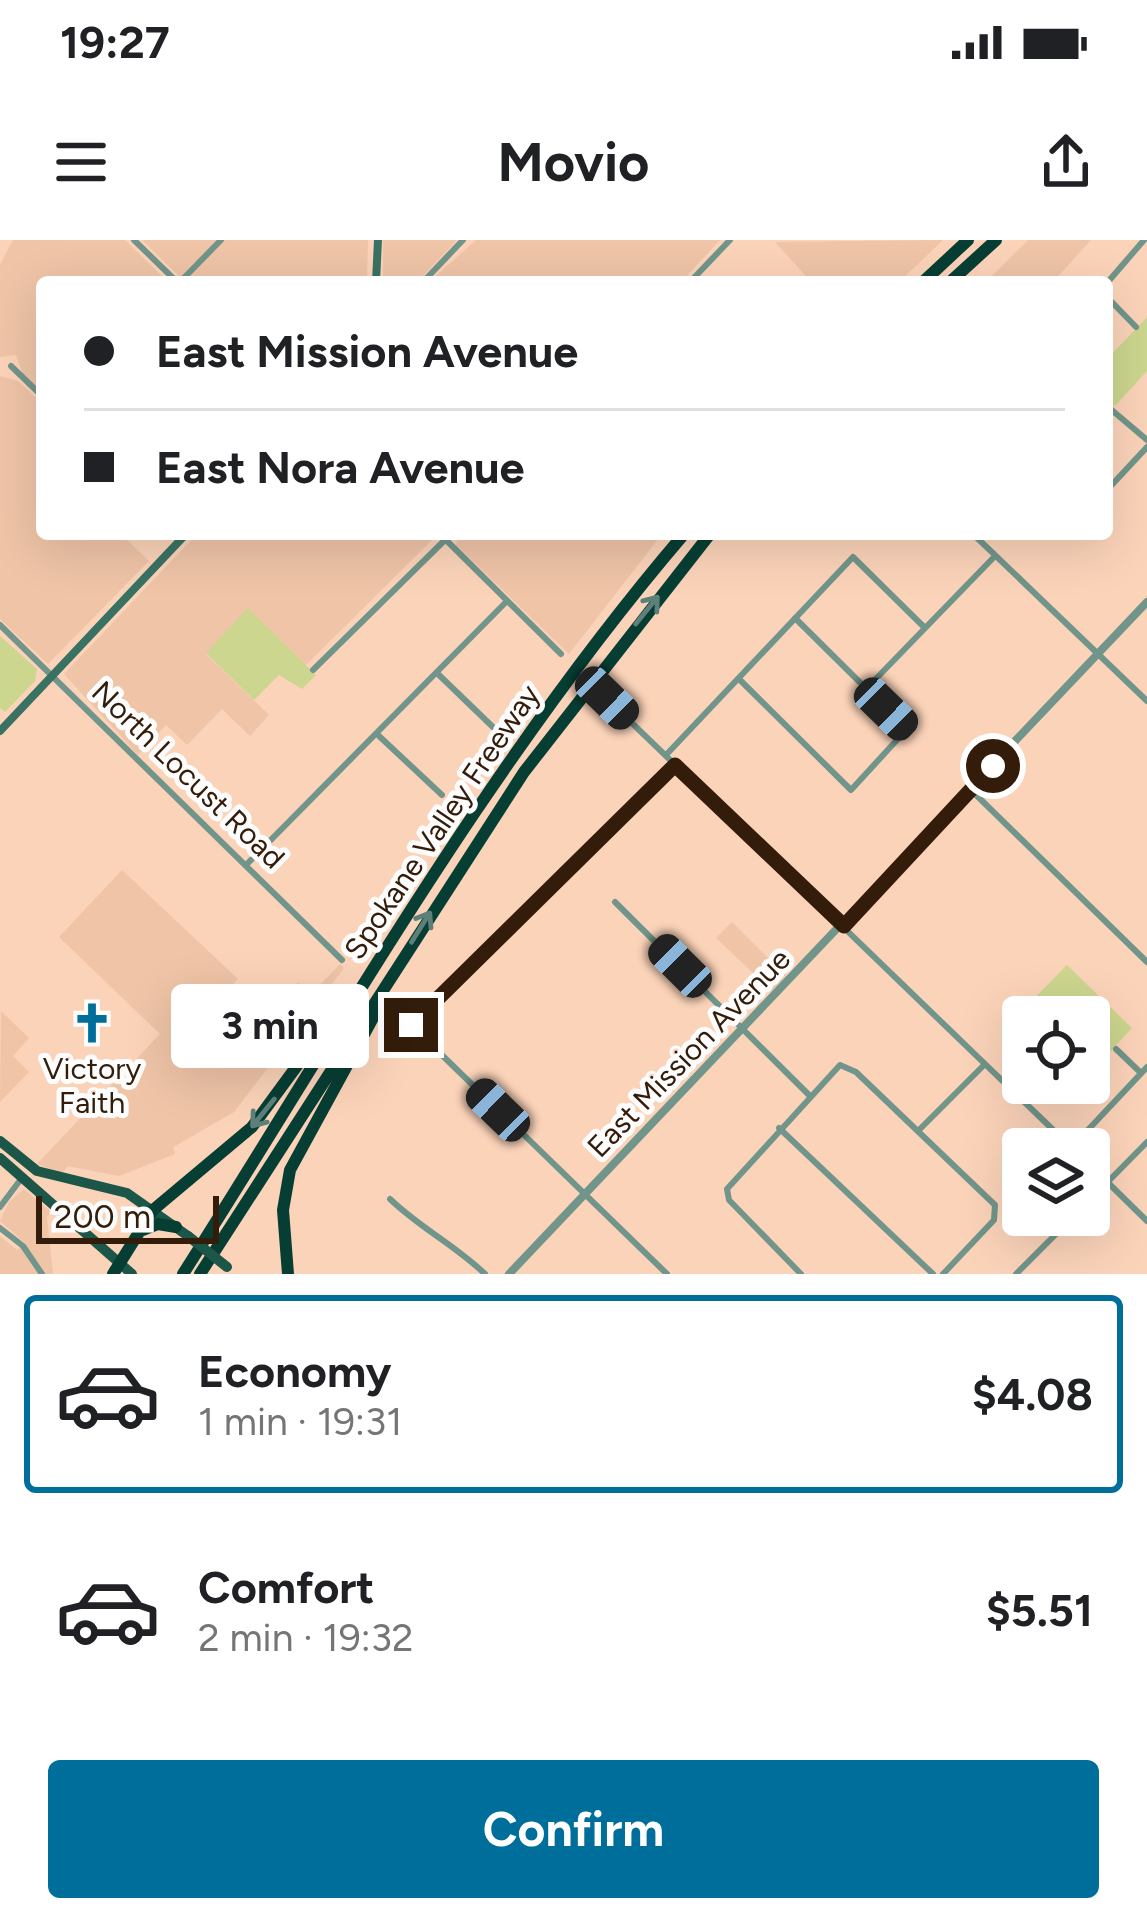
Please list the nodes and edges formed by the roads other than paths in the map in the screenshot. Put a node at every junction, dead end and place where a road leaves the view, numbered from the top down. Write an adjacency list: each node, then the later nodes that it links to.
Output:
1 (134, 240): 10 (street)
2 (221, 240): 11 (street)
3 (378, 240): 12 (main road)
4 (463, 240): 13 (street)
5 (730, 240): 9 (street)
6 (968, 240): 16 (highway)
7 (996, 240): 17 (highway)
8 (1144, 240): 18 (street)
9 (700, 272): 14 (street); 15 (street)
10 (173, 276)
11 (185, 276)
12 (376, 276)
13 (430, 276)
14 (696, 276)
15 (704, 276)
16 (929, 276)
17 (957, 276)
18 (1113, 276)
19 (1113, 303): 20 (street)
20 (1136, 327)
21 (11, 366): 22 (street)
22 (36, 390)
23 (1113, 412): 24 (street)
24 (1147, 444): 25 (street)
25 (1113, 483)
26 (180, 540): 42 (main road)
27 (442, 540): 40 (street)
28 (450, 540): 33 (street)
29 (679, 540): 57 (highway, Spokane Valley Freeway)
30 (705, 540): 58 (highway, Spokane Valley Freeway, one-way to 30)
31 (979, 540): 32 (street)
32 (995, 556): 37 (street); 39 (street)
33 (507, 601): 38 (street); 41 (street)
34 (1147, 602): 39 (street, East Mission Avenue)
35 (795, 619): 37 (street); 43 (street); 44 (street)
36 (0, 626): 42 (street, North Locust Road)
37 (925, 628): 44 (street)
38 (561, 654)
39 (1098, 655): 46 (street); 52 (street, East Mission Avenue)
40 (313, 670)
41 (437, 674): 47 (street); 49 (street)
42 (52, 676): 48 (main road); 54 (street, North Locust Road)
43 (739, 680): 44 (street); 50 (street)
44 (866, 689)
45 (607, 698): 50 (street)
46 (1147, 701)
47 (496, 730)
48 (0, 731)
49 (379, 735): 53 (street); 54 (street)
50 (666, 755): 51 (street)
51 (675, 765): 56 (street); 77 (street)
52 (971, 790): 56 (street, East Mission Avenue); 60 (street)
53 (442, 796)
54 (246, 865): 59 (street, North Locust Road)
55 (615, 902): 61 (street)
56 (844, 926): 61 (street, East Mission Avenue); 63 (street)
57 (382, 951): 80 (highway, one-way to 80); 91 (highway, Spokane Valley Freeway)
58 (401, 959): 92 (highway, Spokane Valley Freeway); 93 (highway)
59 (342, 960)
60 (1147, 962)
61 (745, 1030): 65 (street); 77 (street, East Mission Avenue)
62 (1116, 1049): 64 (street)
63 (985, 1065): 67 (street); 69 (street)
64 (1144, 1070): 68 (street)
65 (808, 1095): 66 (street); 69 (street)
66 (779, 1127): 86 (street); 99 (street)
67 (1051, 1128)
68 (1090, 1128)
69 (919, 1130): 100 (street)
70 (0, 1141): 73 (main road)
71 (1147, 1142): 75 (street)
72 (0, 1155): 73 (main road); 74 (main road)
73 (33, 1168): 80 (main road)
74 (21, 1179): 79 (street); 87 (main road)
75 (1110, 1180)
76 (1110, 1184): 81 (street)
77 (586, 1195): 95 (street, East Mission Avenue); 96 (street)
78 (390, 1199): 94 (street)
79 (0, 1208)
80 (153, 1210): 83 (main road); 84 (highway)
81 (1147, 1220)
82 (0, 1228): 89 (street)
83 (182, 1232): 84 (highway); 88 (main road, bridge)
84 (136, 1233): 87 (highway)
85 (1054, 1236): 101 (street)
86 (790, 1263): 97 (street); 98 (street)
87 (115, 1267): 90 (main road)
88 (231, 1271)
89 (42, 1274)
90 (132, 1274)
91 (183, 1274)
92 (200, 1274)
93 (288, 1274)
94 (484, 1274)
95 (509, 1274)
96 (667, 1274)
97 (780, 1274)
98 (801, 1274)
99 (933, 1274)
100 (943, 1274)
101 (1016, 1274)

